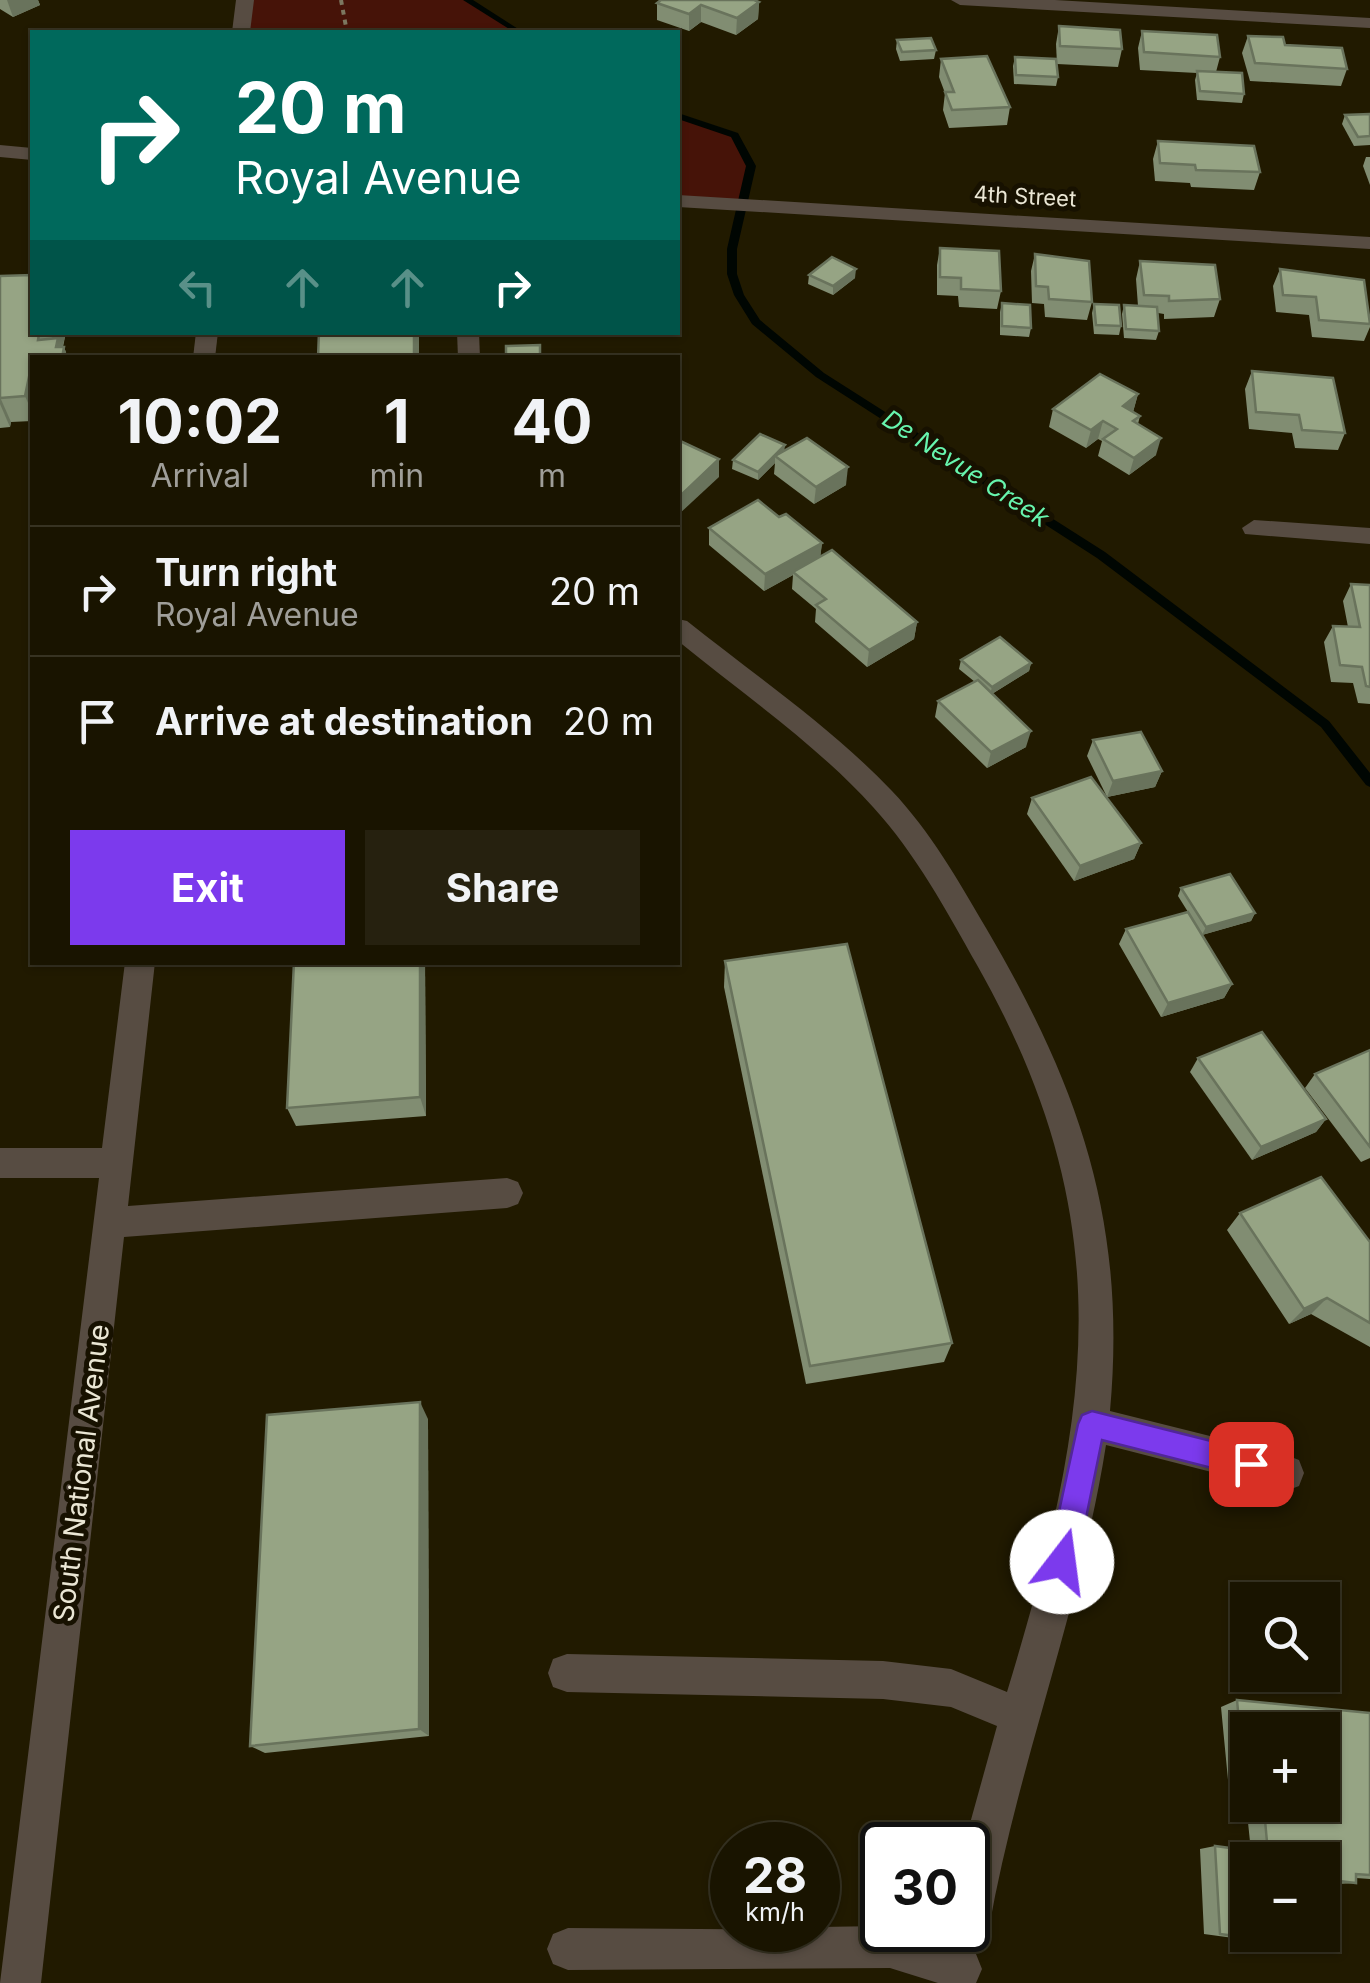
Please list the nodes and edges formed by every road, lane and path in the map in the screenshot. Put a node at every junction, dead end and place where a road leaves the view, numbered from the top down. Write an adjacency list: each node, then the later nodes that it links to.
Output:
1 (244, 0): 5 (street)
2 (341, 0): 6 (path)
3 (960, 0): 4 (street)
4 (1370, 22)
5 (241, 30)
6 (347, 30)
7 (0, 151): 8 (street)
8 (30, 154)
9 (680, 201): 10 (street, 4th Street)
10 (1370, 244)
11 (1254, 528): 12 (street)
12 (1370, 536)
13 (680, 630): 19 (street)
14 (140, 965): 15 (street, South National Avenue)
15 (119, 1162): 16 (street); 18 (street, South National Avenue)
16 (0, 1163)
17 (506, 1193): 18 (street)
18 (111, 1223): 25 (street, South National Avenue)
19 (1092, 1424): 20 (street); 22 (street)
20 (1286, 1473)
21 (567, 1673): 22 (street)
22 (1020, 1717): 24 (street)
23 (568, 1949): 24 (street)
24 (964, 1953)
25 (20, 1983)

